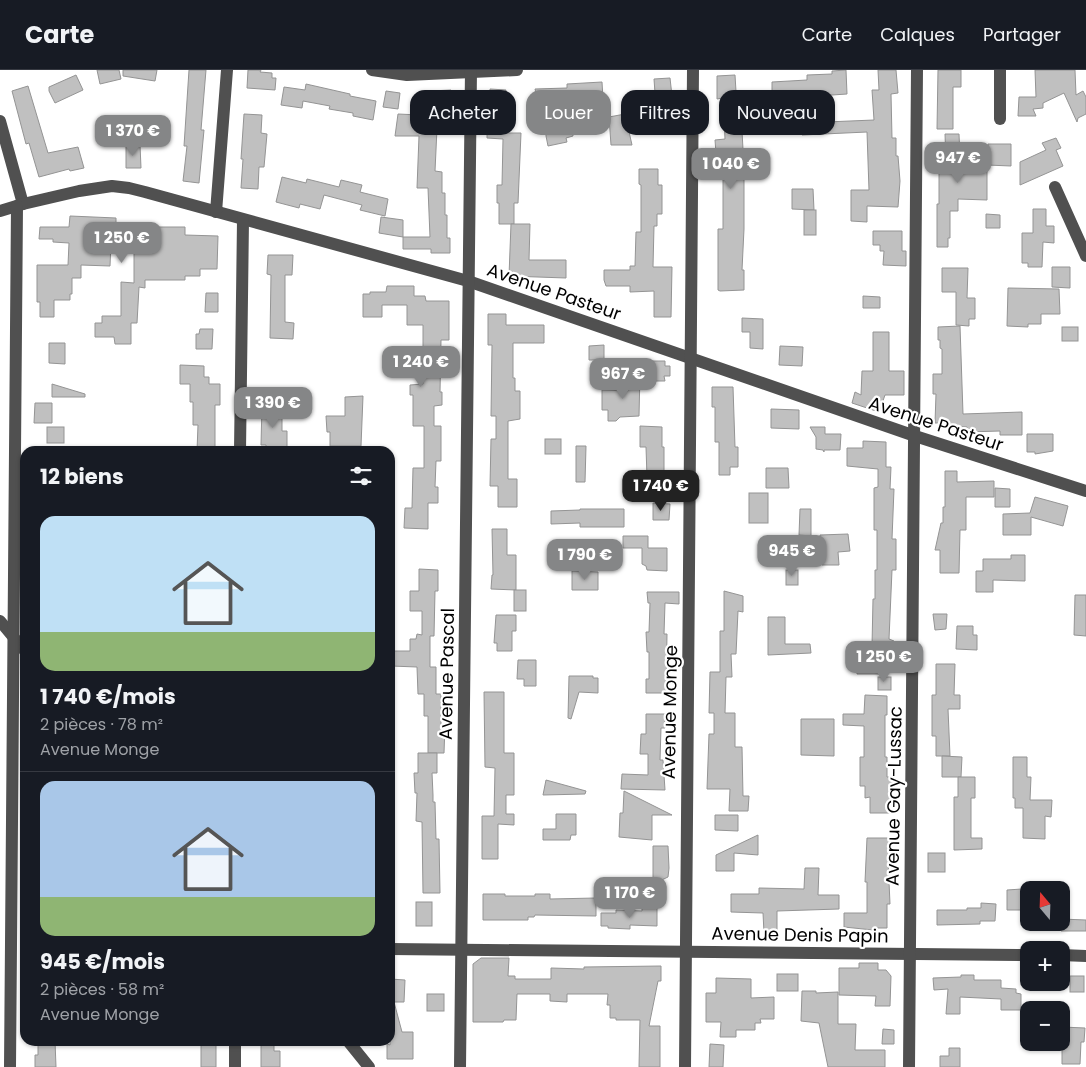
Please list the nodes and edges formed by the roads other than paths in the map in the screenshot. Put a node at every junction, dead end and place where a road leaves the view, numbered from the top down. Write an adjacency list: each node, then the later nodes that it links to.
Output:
1 (226, 70): 13 (street)
2 (372, 70): 7 (street)
3 (517, 70): 7 (street)
4 (693, 70): 17 (street, Avenue Monge)
5 (917, 70): 18 (street, Avenue Gay-Lussac)
6 (1000, 70): 8 (street)
7 (471, 71): 16 (street, Avenue Pascal)
8 (1000, 119)
9 (0, 121): 11 (street)
10 (1055, 188): 15 (street)
11 (20, 205): 12 (street, Avenue Pasteur); 13 (street, Avenue Pasteur); 22 (street)
12 (0, 211)
13 (216, 212): 14 (street, Avenue Pasteur)
14 (243, 220): 16 (street, Avenue Pasteur); 19 (street)
15 (1086, 256)
16 (468, 281): 17 (street, Avenue Pasteur); 25 (street, Avenue Pascal)
17 (691, 358): 18 (street, Avenue Pasteur); 26 (street, Avenue Monge)
18 (915, 436): 20 (street, Avenue Pasteur); 27 (street, Avenue Gay-Lussac)
19 (240, 446)
20 (1086, 490)
21 (0, 621): 22 (street)
22 (13, 637): 23 (street); 33 (street)
23 (20, 645)
24 (395, 949): 25 (street, Avenue Denis Papin)
25 (462, 950): 26 (street, Avenue Denis Papin); 36 (street, Avenue Pascal)
26 (686, 952): 27 (street, Avenue Denis Papin); 37 (street, Avenue Monge)
27 (910, 954): 28 (street, Avenue Denis Papin); 38 (street, Avenue Gay-Lussac)
28 (1020, 955)
29 (1070, 955): 30 (street)
30 (1086, 956)
31 (235, 1046): 34 (street)
32 (352, 1046): 35 (street)
33 (10, 1067)
34 (235, 1067)
35 (370, 1067)
36 (460, 1067)
37 (685, 1067)
38 (909, 1067)

